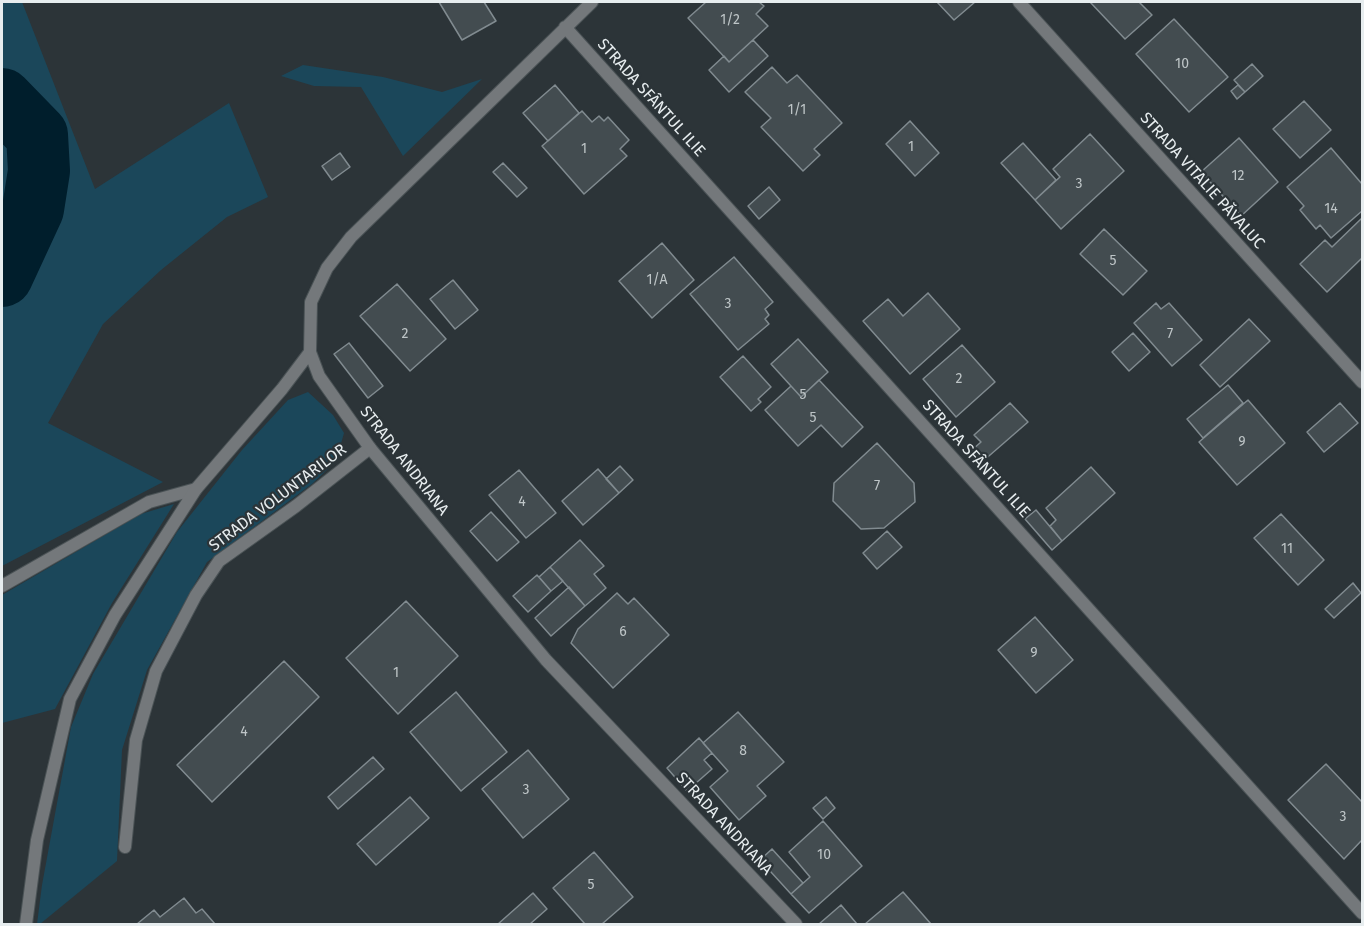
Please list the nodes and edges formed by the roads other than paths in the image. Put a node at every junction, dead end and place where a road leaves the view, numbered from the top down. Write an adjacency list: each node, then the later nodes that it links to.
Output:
1 (592, 2): 3 (street, STRADA ANDRIANA)
2 (1019, 2): 5 (street, STRADA VITALIE PĂVALUC)
3 (565, 27): 4 (street, STRADA ANDRIANA); 10 (street, STRADA SFÂNTUL ILIE)
4 (310, 352): 6 (street, STRADA ANDRIANA); 7 (street)
5 (1362, 382)
6 (370, 448): 9 (street, STRADA VOLUNTARILOR); 12 (street, STRADA ANDRIANA)
7 (196, 489): 8 (street); 11 (street)
8 (2, 586)
9 (125, 847)
10 (1362, 915): 13 (street)
11 (26, 924)
12 (796, 924)
13 (1354, 924)

